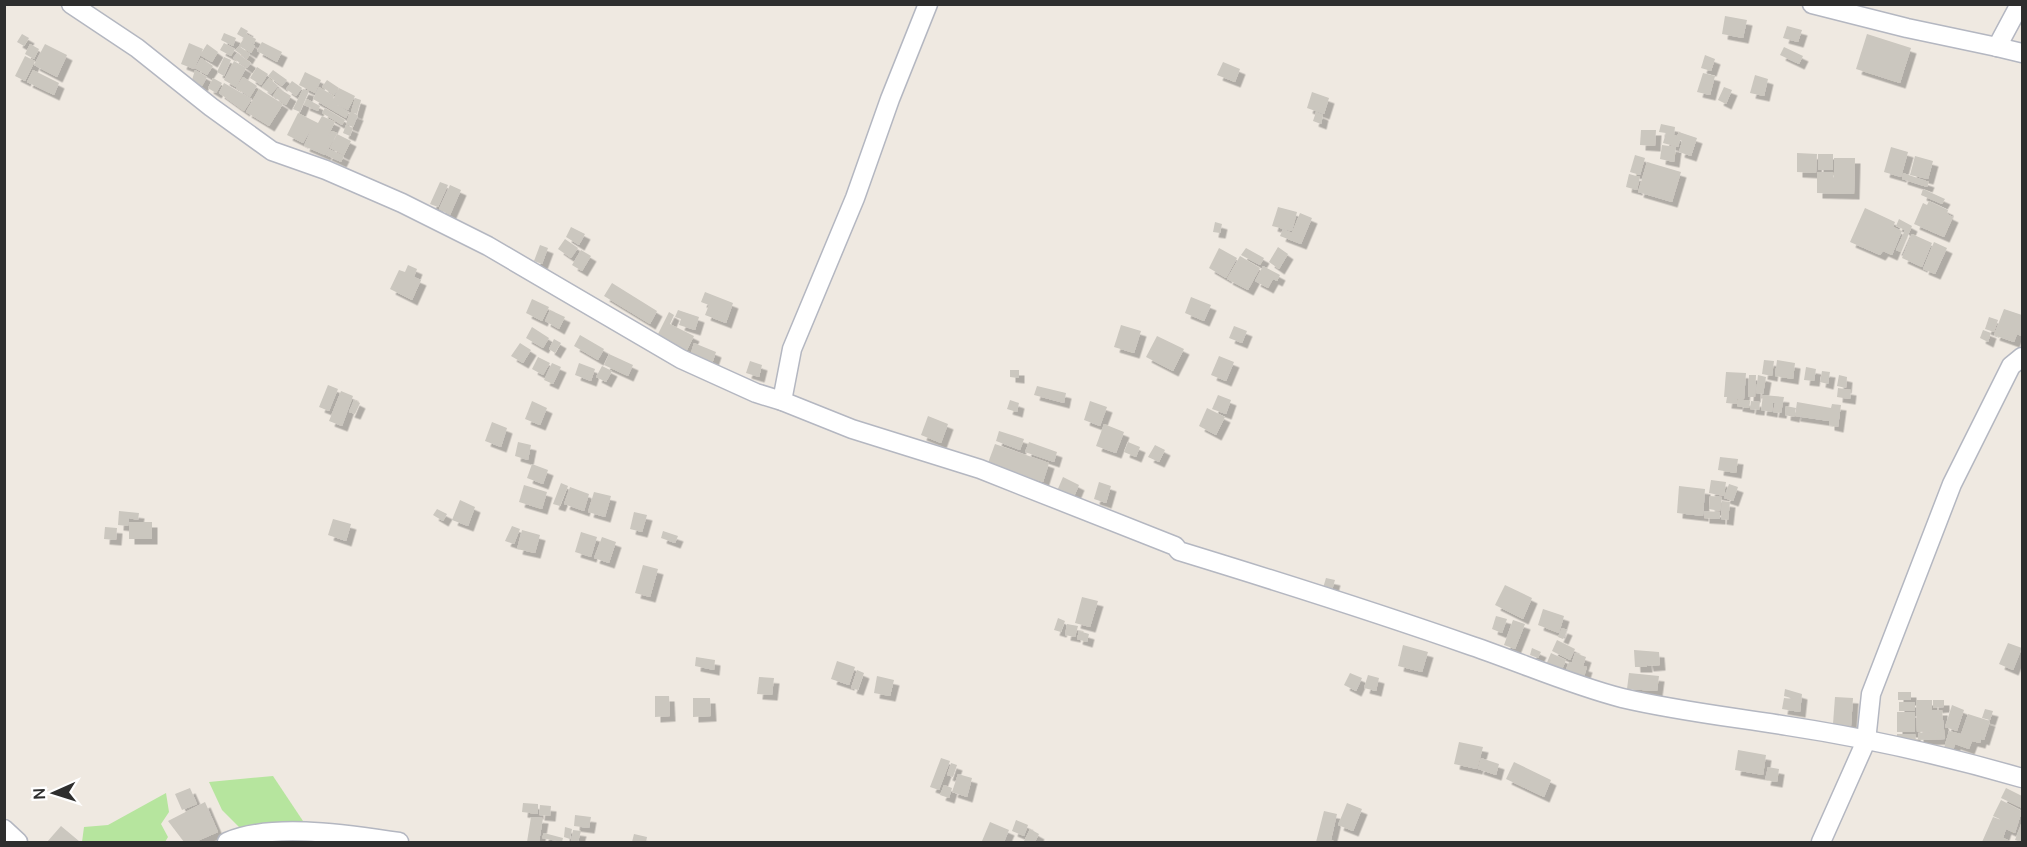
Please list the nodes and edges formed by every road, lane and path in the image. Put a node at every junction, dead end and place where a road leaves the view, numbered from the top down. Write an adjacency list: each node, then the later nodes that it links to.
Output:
1 (71, 4): 8 (street)
2 (928, 4): 8 (street)
3 (1812, 4): 5 (street)
4 (2020, 4): 5 (street)
5 (1997, 47): 6 (street)
6 (2022, 53)
7 (2022, 357): 9 (street)
8 (782, 401): 9 (street)
9 (1866, 741): 10 (street); 15 (street)
10 (2022, 778)
11 (4, 830): 12 (street)
12 (18, 843)
13 (227, 843): 14 (street)
14 (399, 843)
15 (1821, 843)

